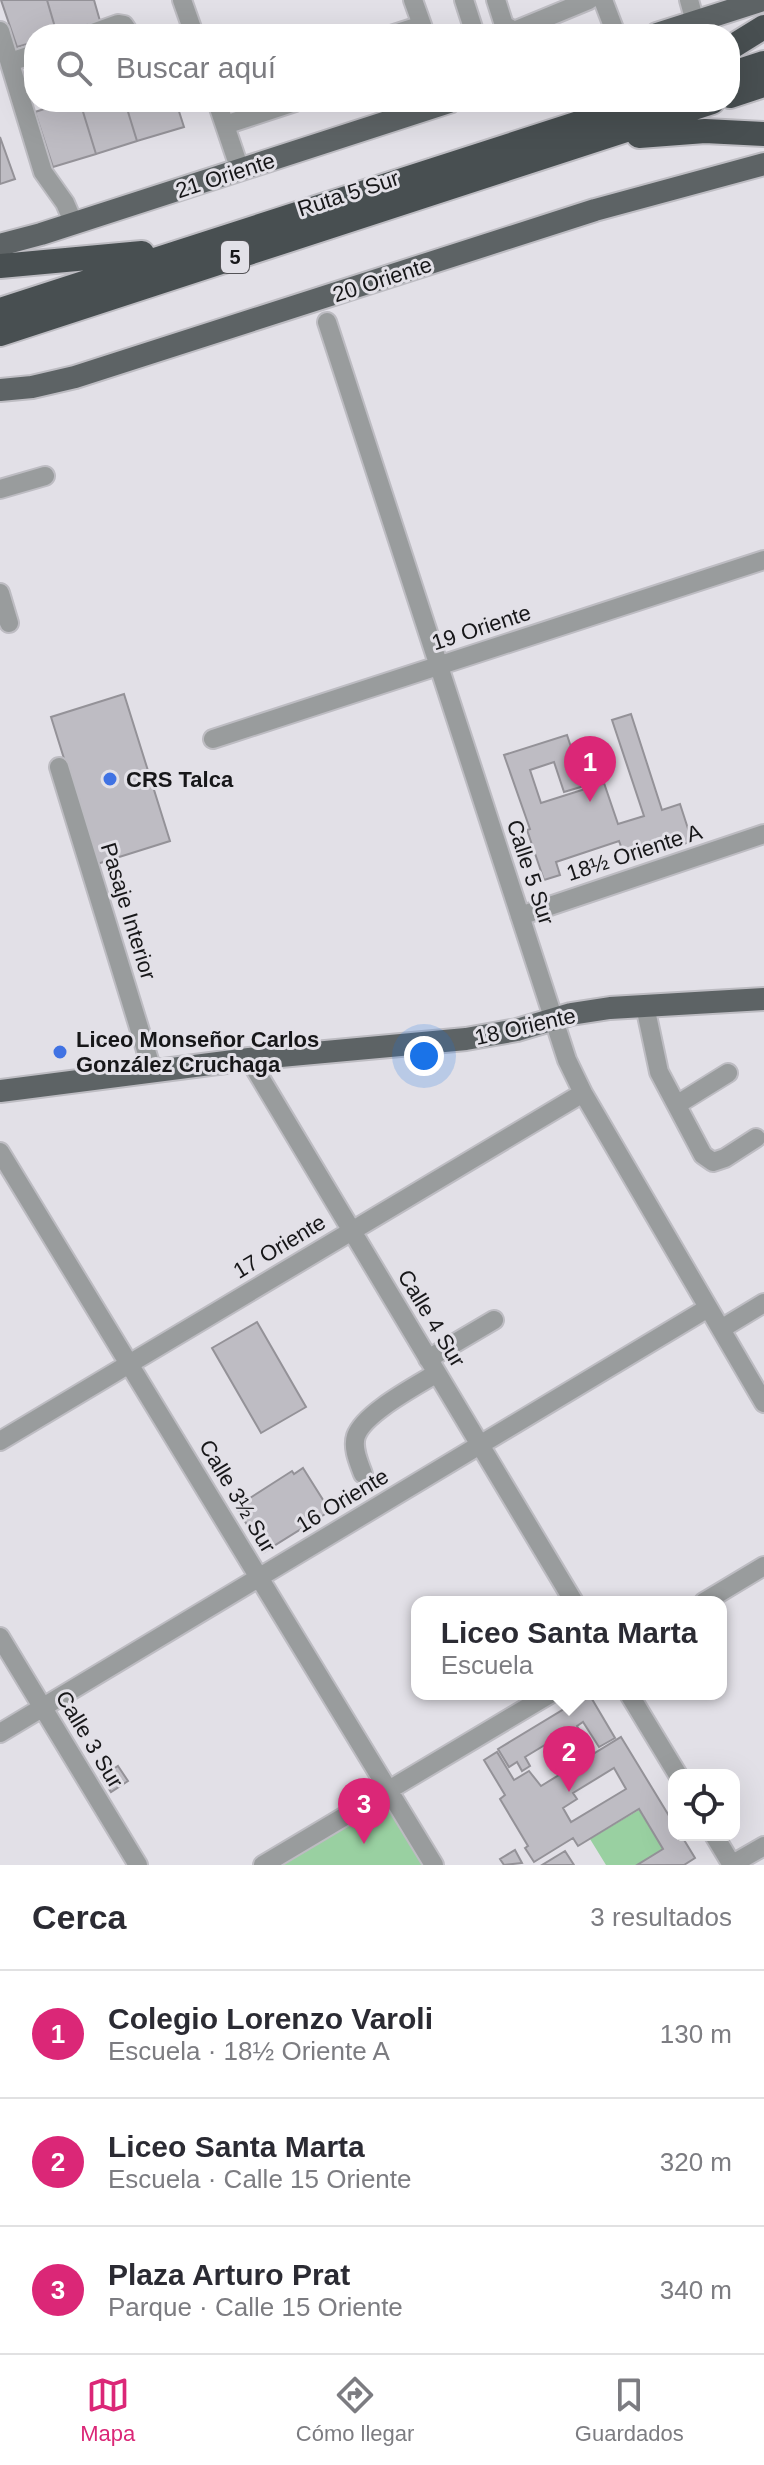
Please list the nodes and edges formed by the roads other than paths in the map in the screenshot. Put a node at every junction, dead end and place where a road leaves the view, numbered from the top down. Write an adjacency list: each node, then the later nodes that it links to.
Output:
1 (182, 0): 10 (street)
2 (413, 0): 11 (street)
3 (464, 0): 12 (street)
4 (496, 0): 13 (street)
5 (589, 0): 14 (street)
6 (603, 0): 15 (street)
7 (689, 0): 9 (street)
8 (763, 0): 9 (main road)
9 (695, 22): 16 (main road)
10 (190, 24)
11 (421, 24)
12 (472, 24)
13 (504, 24)
14 (531, 24)
15 (612, 24)
16 (689, 24)
17 (764, 27): 19 (highway)
18 (0, 31): 21 (street)
19 (740, 42)
20 (24, 57): 21 (street)
21 (10, 62): 26 (street)
22 (764, 63): 23 (highway)
23 (740, 71)
24 (764, 85): 25 (highway)
25 (740, 93)
26 (24, 109)
27 (25, 112): 38 (street)
28 (220, 112): 33 (street)
29 (265, 112): 33 (street)
30 (418, 112): 37 (main road, 21 Oriente)
31 (608, 112): 39 (highway, Ruta 5 Sur / 5)
32 (681, 112): 35 (highway, Ruta 5 Sur / 5)
33 (225, 125): 37 (street)
34 (764, 134): 35 (highway)
35 (593, 141): 42 (highway, Ruta 5 Sur / 5)
36 (764, 164): 47 (main road, 20 Oriente)
37 (240, 170): 38 (main road, 21 Oriente)
38 (74, 224): 40 (main road, 21 Oriente)
39 (203, 244): 41 (highway); 43 (highway, Ruta 5 Sur / 5)
40 (0, 245)
41 (0, 266)
42 (93, 304): 45 (highway, Ruta 5 Sur / 5); 46 (highway)
43 (0, 310)
44 (327, 322): 53 (street, Calle 5 Sur)
45 (0, 334)
46 (0, 349)
47 (0, 390)
48 (45, 476): 49 (street)
49 (0, 489)
50 (764, 560): 53 (street, 19 Oriente)
51 (0, 593): 52 (street)
52 (9, 623)
53 (439, 667): 54 (street, 19 Oriente); 57 (street, Calle 5 Sur)
54 (213, 739)
55 (59, 767): 62 (street, Pasaje Interior)
56 (764, 834): 57 (street, 18½ Oriente A)
57 (520, 916): 60 (street, Calle 5 Sur)
58 (764, 999): 59 (main road, 18 Oriente)
59 (645, 1006): 60 (main road, 18 Oriente); 66 (street)
60 (554, 1019): 61 (main road, 18 Oriente); 65 (street, Calle 5 Sur)
61 (249, 1059): 62 (main road, 18 Oriente); 69 (street, Calle 4 Sur)
62 (152, 1070): 64 (main road, 18 Oriente)
63 (728, 1073): 66 (street)
64 (0, 1091)
65 (583, 1093): 69 (street, 17 Oriente); 71 (street, Calle 5 Sur)
66 (678, 1104): 67 (street)
67 (756, 1138)
68 (1, 1156): 74 (street, Calle 3½ Sur)
69 (352, 1230): 74 (street, 17 Oriente); 75 (street, Calle 4 Sur)
70 (764, 1303): 73 (street)
71 (708, 1308): 73 (street, Calle 5 Sur); 78 (street, 16 Oriente)
72 (494, 1320): 75 (street)
73 (721, 1329): 76 (street, Calle 5 Sur)
74 (129, 1364): 77 (street, 17 Oriente); 81 (street, Calle 3½ Sur)
75 (433, 1366): 78 (street, Calle 4 Sur); 79 (street)
76 (764, 1403)
77 (0, 1441)
78 (480, 1445): 81 (street, 16 Oriente); 82 (street, Calle 4 Sur)
79 (363, 1474)
80 (764, 1566): 83 (street)
81 (259, 1577): 87 (street, 16 Oriente); 90 (street, Calle 3½ Sur)
82 (570, 1596)
83 (714, 1596)
84 (0, 1637): 87 (street, Calle 3 Sur)
85 (540, 1700): 90 (street)
86 (633, 1700): 89 (street)
87 (42, 1707): 88 (street, 16 Oriente); 93 (street, Calle 3 Sur)
88 (0, 1733)
89 (674, 1769)
90 (389, 1790): 94 (street); 95 (street, Calle 3½ Sur)
91 (718, 1841): 96 (street)
92 (764, 1846): 96 (street)
93 (138, 1865)
94 (263, 1865)
95 (434, 1865)
96 (732, 1865)

